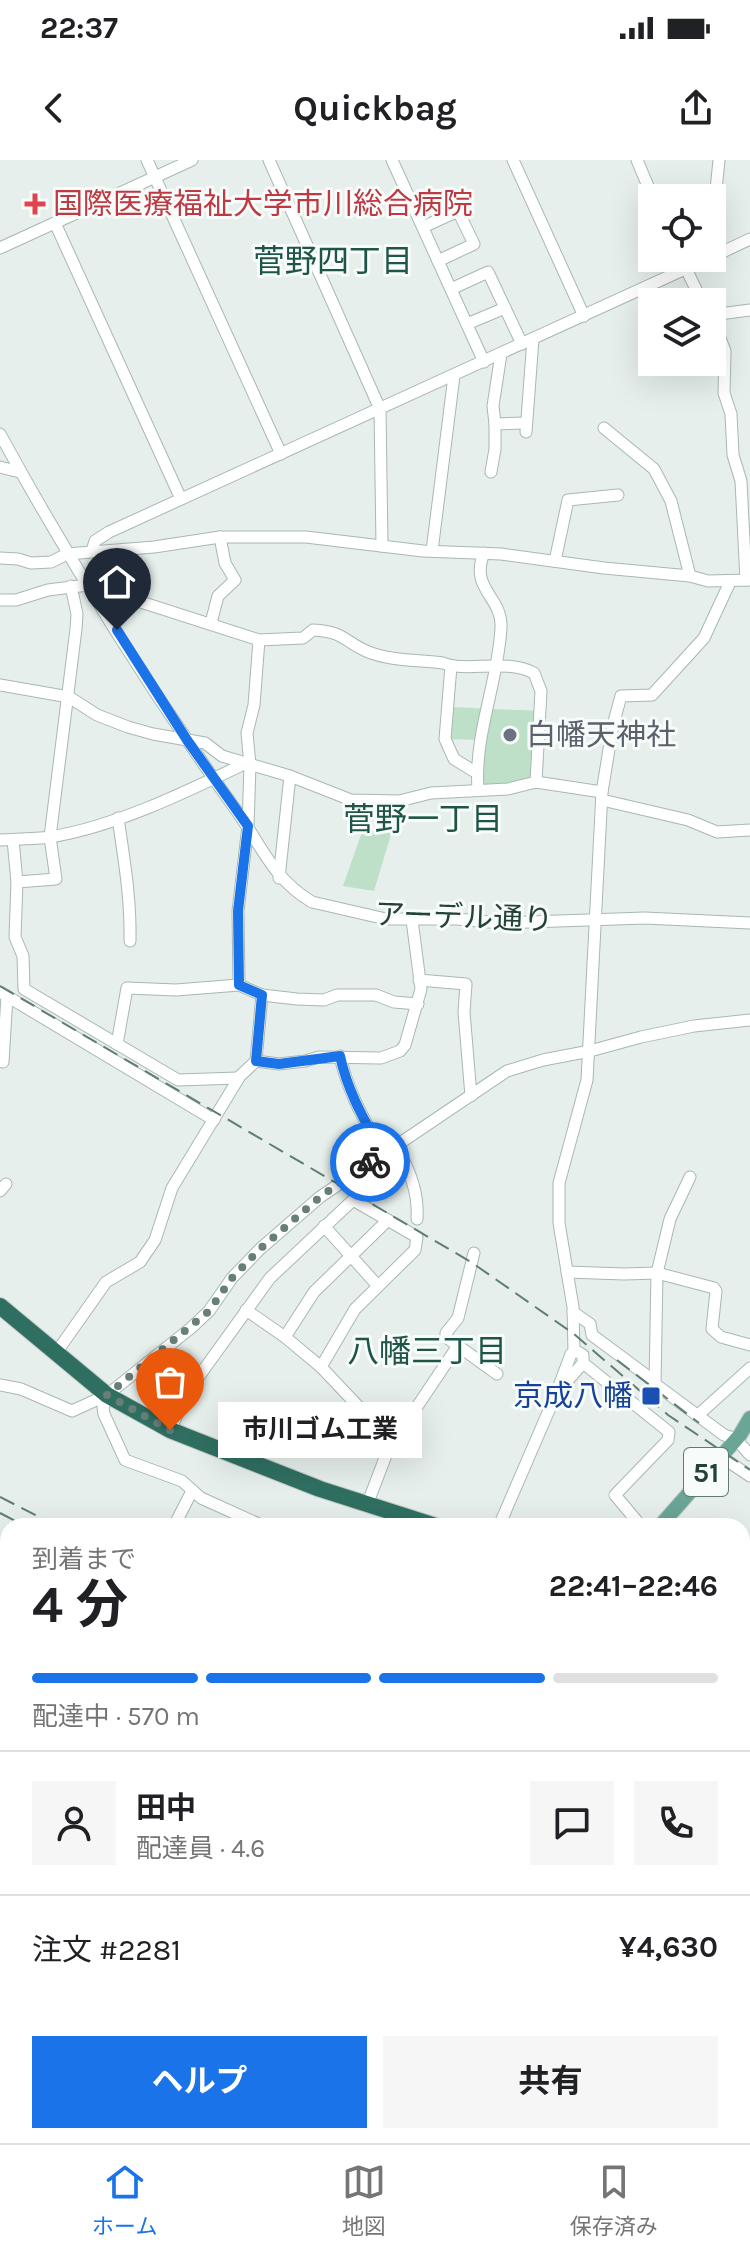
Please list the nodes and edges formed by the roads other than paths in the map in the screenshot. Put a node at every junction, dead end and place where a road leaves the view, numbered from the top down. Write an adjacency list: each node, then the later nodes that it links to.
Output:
1 (147, 160): 8 (street)
2 (192, 160): 8 (street)
3 (269, 160): 29 (street)
4 (392, 160): 12 (street)
5 (513, 160): 22 (street)
6 (637, 160): 9 (street)
7 (719, 160): 10 (street)
8 (155, 177): 11 (street); 33 (street)
9 (647, 184)
10 (717, 184)
11 (55, 223): 14 (street); 38 (street)
12 (423, 227): 16 (street); 16 (street)
13 (750, 239): 15 (street)
14 (0, 248)
15 (726, 250)
16 (438, 261): 18 (street)
17 (666, 272): 22 (street)
18 (451, 289): 19 (street); 23 (street)
19 (505, 308): 23 (street); 24 (street)
20 (750, 310): 21 (street)
21 (726, 314)
22 (584, 316): 24 (street)
23 (467, 324): 26 (street)
24 (528, 341): 25 (street); 30 (street)
25 (501, 354): 26 (street); 30 (street)
26 (484, 362): 27 (street)
27 (454, 376): 29 (street); 42 (street)
28 (724, 376): 48 (street)
29 (380, 409): 33 (street); 40 (street)
30 (495, 424): 36 (street)
31 (604, 428): 47 (street)
32 (0, 434): 35 (street, アーデル通り)
33 (281, 454): 38 (street)
34 (0, 467): 35 (street)
35 (20, 472): 44 (street, アーデル通り)
36 (491, 472)
37 (618, 495): 46 (street)
38 (181, 499): 41 (street)
39 (220, 537): 40 (street); 41 (street); 53 (street)
40 (382, 546): 42 (street)
41 (92, 551): 44 (street)
42 (432, 551): 43 (street)
43 (484, 553): 46 (street); 55 (street)
44 (67, 554): 45 (street); 50 (street, アーデル通り)
45 (0, 558)
46 (555, 561): 47 (street)
47 (690, 576): 49 (street)
48 (748, 580): 49 (street)
49 (730, 582): 66 (street)
50 (88, 585): 51 (street); 53 (street); 59 (street, アーデル通り)
51 (71, 586): 52 (street); 58 (street)
52 (0, 600)
53 (211, 623): 54 (street)
54 (259, 640): 56 (street); 60 (street)
55 (495, 665): 56 (street); 61 (street); 64 (street)
56 (451, 666): 61 (street)
57 (0, 685): 58 (street)
58 (69, 697): 59 (street); 70 (street)
59 (187, 740): 60 (street); 63 (street, アーデル通り)
60 (247, 765): 62 (street); 63 (street); 68 (street)
61 (477, 773): 65 (street)
62 (290, 776): 65 (street); 72 (street)
63 (214, 779): 67 (street); 68 (street, アーデル通り)
64 (536, 782): 65 (street); 66 (street)
65 (478, 789)
66 (602, 796): 69 (street); 74 (street)
67 (118, 818): 70 (street); 77 (street)
68 (248, 826): 72 (street, アーデル通り); 79 (street)
69 (750, 830)
70 (50, 837): 71 (street); 73 (street)
71 (6, 840): 73 (street)
72 (279, 878): 75 (street, アーデル通り)
73 (17, 882): 84 (street)
74 (594, 919): 75 (street, アーデル通り); 76 (street, アーデル通り); 85 (street)
75 (412, 920): 78 (street)
76 (750, 923)
77 (130, 941)
78 (419, 980): 82 (street); 90 (street)
79 (239, 985): 81 (street); 84 (street)
80 (4, 994): 87 (street); 91 (street)
81 (262, 995): 82 (street); 88 (street)
82 (418, 1004): 86 (street)
83 (750, 1020): 85 (street)
84 (117, 1044): 89 (street)
85 (590, 1051): 90 (street); 100 (street)
86 (340, 1056): 88 (street); 93 (street)
87 (0, 1061)
88 (256, 1061): 89 (street)
89 (238, 1078): 91 (street)
90 (471, 1096): 92 (street)
91 (214, 1120): 110 (street)
92 (396, 1146): 93 (street); 95 (street)
93 (383, 1154): 118 (street)
94 (690, 1177): 101 (street)
95 (417, 1219)
96 (388, 1220): 97 (street); 99 (street); 102 (street)
97 (324, 1226): 99 (street); 104 (street)
98 (474, 1253): 108 (street)
99 (352, 1257): 102 (street); 106 (street)
100 (567, 1272): 101 (street); 105 (street)
101 (657, 1273): 107 (street); 115 (street)
102 (378, 1286): 112 (street)
103 (0, 1306): 110 (highway)
104 (246, 1310): 106 (street); 121 (street)
105 (573, 1312): 109 (street); 115 (street)
106 (285, 1337): 112 (street)
107 (750, 1345)
108 (457, 1347): 114 (street); 123 (street)
109 (574, 1352): 111 (street); 117 (street)
110 (56, 1353): 118 (highway)
111 (583, 1363): 117 (street); 133 (street)
112 (321, 1367): 123 (street)
113 (750, 1368): 119 (street)
114 (497, 1374)
115 (654, 1381): 119 (street)
116 (0, 1385): 118 (street)
117 (556, 1394): 132 (street)
118 (107, 1395): 121 (highway); 127 (street)
119 (697, 1416): 122 (street)
120 (750, 1418): 122 (main road, 51)
121 (170, 1430): 128 (highway)
122 (736, 1439): 124 (street); 125 (main road, 51)
123 (393, 1443): 128 (street)
124 (750, 1455)
125 (720, 1456): 126 (street); 134 (main road, 51)
126 (750, 1476)
127 (192, 1491): 129 (street); 130 (street)
128 (367, 1505): 131 (highway)
129 (178, 1518)
130 (247, 1518)
131 (410, 1518)
132 (502, 1518)
133 (634, 1518)
134 (667, 1518)

